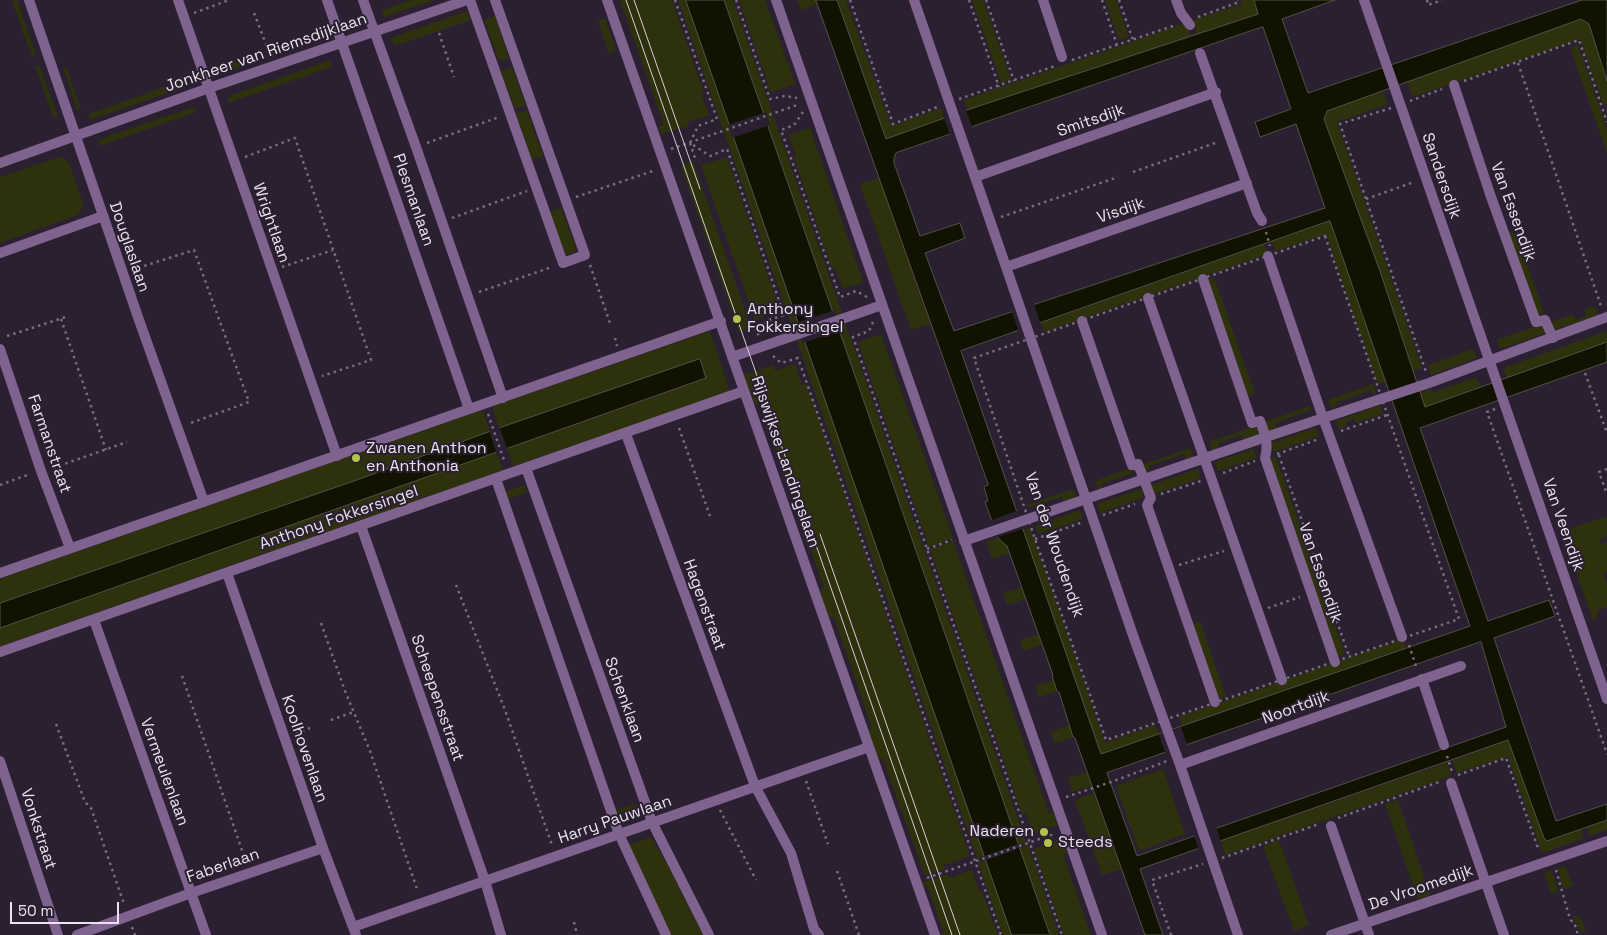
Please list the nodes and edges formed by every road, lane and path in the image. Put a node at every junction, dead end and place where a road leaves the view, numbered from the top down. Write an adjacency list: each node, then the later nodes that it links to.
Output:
1 (29, 0): 49 (street, Douglaslaan)
2 (178, 0): 25 (street, Wrightlaan)
3 (229, 0): 25 (path)
4 (327, 0): 30 (street, Plesmanlaan)
5 (363, 0): 27 (street, Plesmanlaan)
6 (468, 0): 27 (street, Jonkheer van Riemsdijklaan); 47 (street, Jonkheer van Riemsdijklaan)
7 (495, 0): 65 (street)
8 (608, 0): 53 (street, Rijswijkse Landingslaan)
9 (675, 0): 51 (path)
10 (736, 0): 42 (path)
11 (776, 0): 42 (street)
12 (850, 0): 43 (path)
13 (914, 0): 43 (street)
14 (969, 0): 39 (path)
15 (986, 0): 37 (path)
16 (1043, 0): 34 (street)
17 (1102, 0): 31 (path)
18 (1119, 0): 29 (path)
19 (1176, 0): 26 (street)
20 (1238, 0): 26 (path)
21 (1364, 0): 44 (street, Sandersdijk)
22 (1427, 0): 23 (path)
23 (1442, 0)
24 (254, 13): 32 (path)
25 (184, 17): 40 (street, Wrightlaan)
26 (1189, 23): 29 (path)
27 (374, 31): 30 (street, Jonkheer van Riemsdijklaan); 52 (street, Plesmanlaan)
28 (439, 32): 36 (path)
29 (1133, 40): 31 (path)
30 (342, 42): 40 (street, Jonkheer van Riemsdijklaan); 102 (street, Plesmanlaan)
31 (1118, 45): 34 (path)
32 (267, 47)
33 (1200, 53): 41 (street)
34 (1061, 62): 37 (path)
35 (1518, 63): 38 (path); 46 (path); 83 (path)
36 (454, 77)
37 (1014, 81): 39 (path)
38 (1454, 84): 44 (path); 90 (street, Van Essendijk)
39 (999, 87): 43 (path)
40 (209, 88): 49 (street, Jonkheer van Riemsdijklaan); 54 (street, Wrightlaan)
41 (1216, 92): 50 (street); 59 (street, Smitsdijk)
42 (811, 100): 81 (street); 81 (path)
43 (950, 103): 59 (street)
44 (1400, 105): 61 (street, Sandersdijk); 64 (path)
45 (789, 108): 51 (path)
46 (1605, 110): 48 (path)
47 (511, 113): 52 (path); 63 (street, Jonkheer van Riemsdijklaan)
48 (1607, 122)
49 (76, 136): 56 (street, Jonkheer van Riemsdijklaan); 66 (street, Douglaslaan)
50 (1231, 137): 58 (path); 62 (street)
51 (690, 143): 53 (path); 55 (path); 91 (path)
52 (416, 147): 69 (street, Plesmanlaan)
53 (662, 152): 57 (street, Rijswijkse Landingslaan)
54 (234, 160): 70 (path); 77 (street, Wrightlaan)
55 (696, 160)
56 (0, 163)
57 (667, 166): 65 (path); 85 (street, Rijswijkse Landingslaan)
58 (1132, 172)
59 (975, 177): 67 (street)
60 (1118, 177): 67 (path)
61 (1425, 178): 64 (path); 94 (street, Sandersdijk)
62 (1247, 183): 68 (street); 75 (street, Visdijk)
63 (537, 188): 69 (path); 74 (street, Jonkheer van Riemsdijklaan)
64 (1366, 199): 97 (path)
65 (566, 200): 73 (street)
66 (103, 216): 71 (street); 105 (street, Douglaslaan)
67 (990, 221): 75 (street)
68 (1262, 221): 72 (path)
69 (441, 222): 79 (street, Plesmanlaan)
70 (333, 250): 77 (path); 96 (path)
71 (0, 253)
72 (1270, 254): 78 (path); 100 (path); 104 (street)
73 (585, 255): 74 (street); 87 (path)
74 (563, 263): 79 (path)
75 (1006, 267): 89 (street)
76 (138, 268): 105 (path)
77 (272, 270): 96 (street, Wrightlaan)
78 (1203, 279): 80 (path); 109 (street)
79 (467, 297): 99 (street, Plesmanlaan)
80 (1148, 298): 86 (path); 114 (street)
81 (882, 305): 91 (street); 129 (street); 132 (path)
82 (69, 316): 84 (path)
83 (1606, 317): 90 (street)
84 (61, 319): 88 (path); 111 (path)
85 (721, 321): 93 (street, Rijswijkse Landingslaan); 99 (street)
86 (1082, 321): 89 (path); 121 (street)
87 (611, 326)
88 (7, 336)
89 (1030, 338): 124 (street); 127 (path, Van der Woudendijk)
90 (1552, 338): 94 (street)
91 (762, 347): 93 (street); 178 (path)
92 (0, 349): 119 (street, Farmanstraat)
93 (732, 357): 98 (street, Rijswijkse Landingslaan)
94 (1489, 362): 97 (street); 101 (street, Van Veendijk)
95 (1585, 373): 107 (path)
96 (310, 380): 113 (street, Wrightlaan)
97 (1430, 382): 100 (street)
98 (744, 391): 108 (street, Anthony Fokkersingel); 158 (street, Rijswijkse Landingslaan)
99 (503, 398): 102 (street)
100 (1382, 398): 104 (street); 141 (path)
101 (1506, 406): 149 (street, Van Veendijk); 159 (path)
102 (469, 409): 113 (street)
103 (487, 412): 115 (path)
104 (1323, 418): 109 (street); 141 (street)
105 (177, 428): 125 (street, Douglaslaan)
106 (679, 428): 126 (path)
107 (1607, 433)
108 (626, 434): 117 (street, Anthony Fokkersingel); 164 (street, Hagenstraat)
109 (1266, 437): 114 (street); 137 (street, Van Essendijk)
110 (127, 442): 111 (path)
111 (106, 450): 116 (path)
112 (1278, 453): 143 (path)
113 (337, 456): 125 (street)
114 (1205, 458): 121 (street); 130 (street)
115 (506, 466)
116 (53, 468)
117 (526, 468): 120 (street, Anthony Fokkersingel); 167 (street, Schenklaan)
118 (1607, 469): 123 (path)
119 (41, 471): 122 (path); 131 (street, Farmanstraat)
120 (496, 479): 128 (street, Anthony Fokkersingel); 170 (street)
121 (1144, 479): 124 (street); 133 (street)
122 (0, 485)
123 (1607, 494)
124 (1086, 500): 127 (street); 153 (street)
125 (204, 502): 131 (street)
126 (710, 516)
127 (1027, 520): 129 (street); 153 (path, Van der Woudendijk)
128 (361, 526): 134 (street, Anthony Fokkersingel); 182 (street, Scheepensstraat)
129 (963, 539): 132 (path); 166 (street)
130 (1236, 547): 133 (path); 138 (street)
131 (70, 548): 135 (street)
132 (927, 549): 172 (path)
133 (1168, 569): 150 (street)
134 (227, 572): 139 (street, Anthony Fokkersingel); 156 (street, Koolhovenlaan)
135 (0, 573)
136 (456, 586): 175 (path)
137 (1311, 593): 138 (path); 144 (street, Van Essendijk)
138 (1258, 612): 148 (street)
139 (94, 620): 142 (street, Anthony Fokkersingel); 185 (street, Vermeulenlaan)
140 (321, 622): 151 (path)
141 (1405, 640): 147 (path)
142 (0, 652)
143 (1349, 656)
144 (1335, 662)
145 (1461, 666): 147 (street, Noortdijk)
146 (182, 676): 180 (path)
147 (1420, 676): 157 (street); 160 (street, Noortdijk)
148 (1282, 680)
149 (1607, 699)
150 (1215, 702)
151 (354, 712): 152 (path); 186 (path)
152 (332, 720)
153 (1164, 720): 160 (street)
154 (56, 724): 187 (path)
155 (310, 728): 156 (path)
156 (285, 738): 174 (street, Koolhovenlaan)
157 (1444, 745)
158 (870, 747): 164 (street, Harry Pauwlaan); 183 (street, Rijswijkse Landingslaan)
159 (1607, 754)
160 (1178, 758): 166 (path); 176 (street)
161 (0, 761): 191 (street, Vonkstraat)
162 (1450, 780): 168 (path); 177 (path); 184 (street, De Vroomedijk)
163 (806, 781): 173 (path)
164 (755, 786): 165 (street, Harry Pauwlaan); 198 (street)
165 (715, 800): 167 (street, Harry Pauwlaan); 181 (path)
166 (1054, 801): 169 (street)
167 (652, 822): 170 (street, Harry Pauwlaan); 197 (street, Schenklaan)
168 (1327, 824): 176 (path); 189 (street, De Vroomedijk)
169 (1065, 830): 172 (path); 203 (street)
170 (619, 834): 175 (street, Harry Pauwlaan); 196 (street)
171 (1607, 841): 177 (street, De Vroomedijk)
172 (1030, 843): 178 (path); 202 (path)
173 (828, 844)
174 (323, 848): 180 (street, Faberlaan); 190 (street, Koolhovenlaan)
175 (556, 856): 182 (street, Harry Pauwlaan)
176 (1213, 860): 204 (path); 205 (street)
177 (1548, 861): 184 (street, De Vroomedijk); 209 (path)
178 (975, 862): 183 (path); 201 (path)
179 (837, 871): 199 (path)
180 (250, 873): 185 (street, Faberlaan)
181 (756, 880)
182 (485, 881): 186 (street, Harry Pauwlaan); 194 (street)
183 (916, 882): 200 (street, Rijswijkse Landingslaan)
184 (1486, 882): 189 (street, De Vroomedijk); 208 (street, De Vroomedijk)
185 (191, 893): 192 (street, Faberlaan); 193 (street, Vermeulenlaan)
186 (422, 903): 190 (street, Harry Pauwlaan)
187 (124, 904)
188 (574, 922): 195 (path)
189 (1365, 923): 206 (street, De Vroomedijk); 207 (street, De Vroomedijk)
190 (354, 931)
191 (58, 935)
192 (78, 935)
193 (206, 935)
194 (501, 935)
195 (577, 935)
196 (666, 935)
197 (708, 935)
198 (819, 935)
199 (860, 935)
200 (935, 935)
201 (1000, 935)
202 (1062, 935)
203 (1102, 935)
204 (1171, 935)
205 (1238, 935)
206 (1331, 935)
207 (1369, 935)
208 (1504, 935)
209 (1578, 935)

